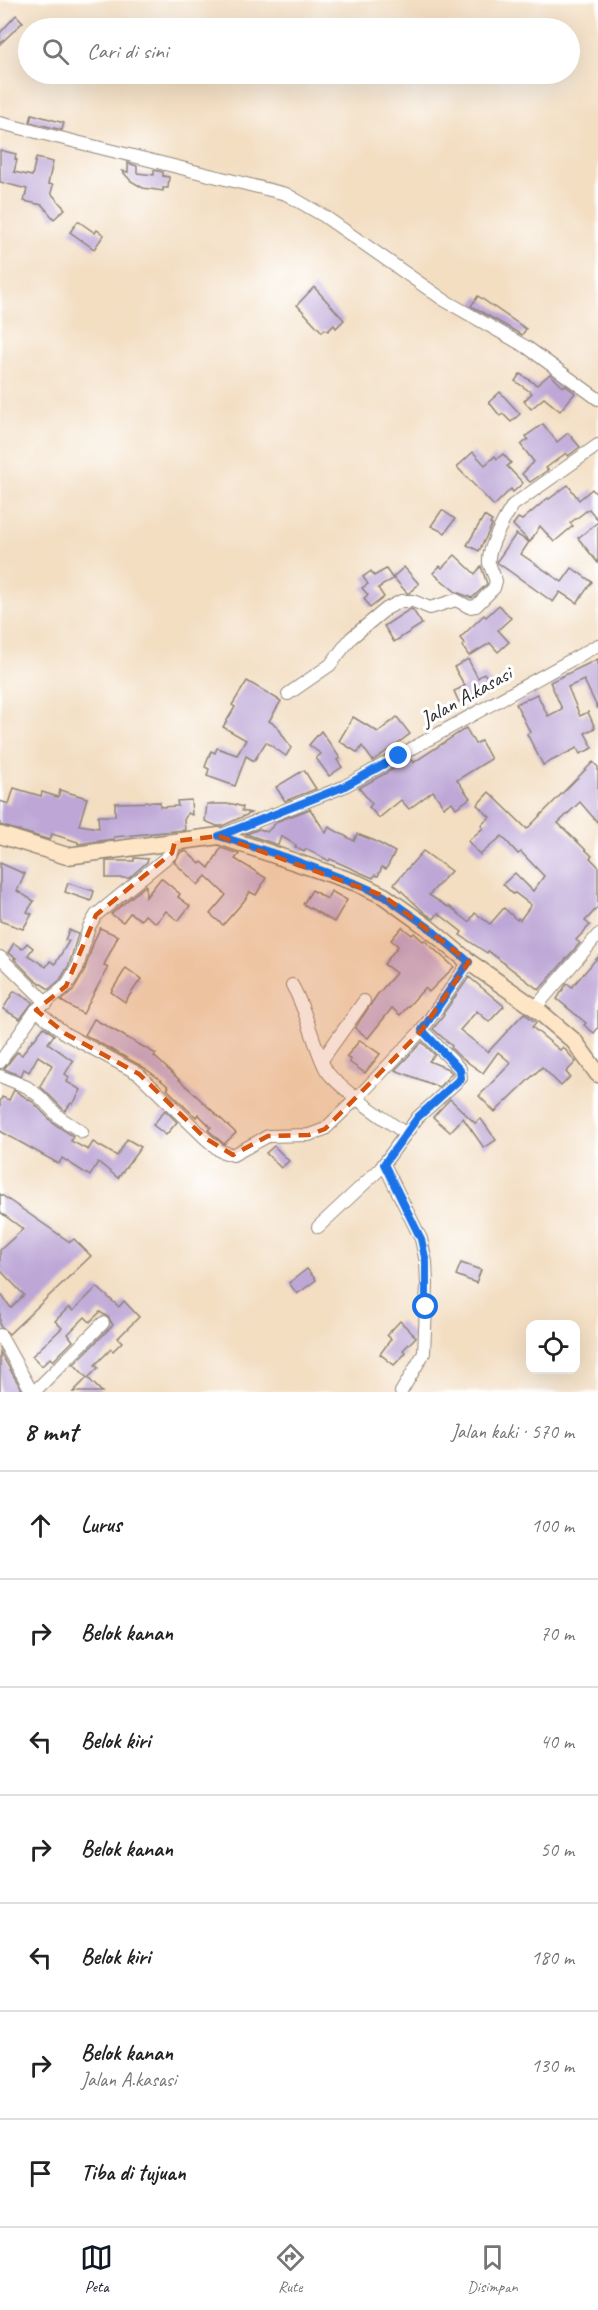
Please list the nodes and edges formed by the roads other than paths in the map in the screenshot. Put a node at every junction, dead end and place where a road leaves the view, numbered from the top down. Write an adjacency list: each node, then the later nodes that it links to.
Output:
1 (0, 123): 2 (street)
2 (598, 399)
3 (598, 445): 5 (street)
4 (598, 645): 7 (street, Jalan A.kasasi)
5 (288, 694)
6 (0, 835): 8 (main road)
7 (219, 836): 8 (main road); 11 (main road)
8 (175, 841): 14 (street)
9 (598, 935): 15 (street)
10 (0, 957): 14 (street)
11 (469, 962): 15 (main road); 17 (street)
12 (292, 985): 18 (street)
13 (364, 1001): 18 (street)
14 (47, 1003): 16 (street)
15 (536, 1008): 20 (main road)
16 (36, 1010): 19 (street); 22 (street)
17 (422, 1030): 22 (street); 24 (street)
18 (322, 1060): 22 (street)
19 (0, 1062)
20 (598, 1074)
21 (0, 1076): 23 (street)
22 (357, 1098): 24 (street)
23 (82, 1132)
24 (405, 1133): 25 (street)
25 (379, 1169): 26 (street); 30 (street)
26 (318, 1227)
27 (103, 1323): 29 (street)
28 (0, 1335): 29 (street)
29 (33, 1392)
30 (400, 1392)

